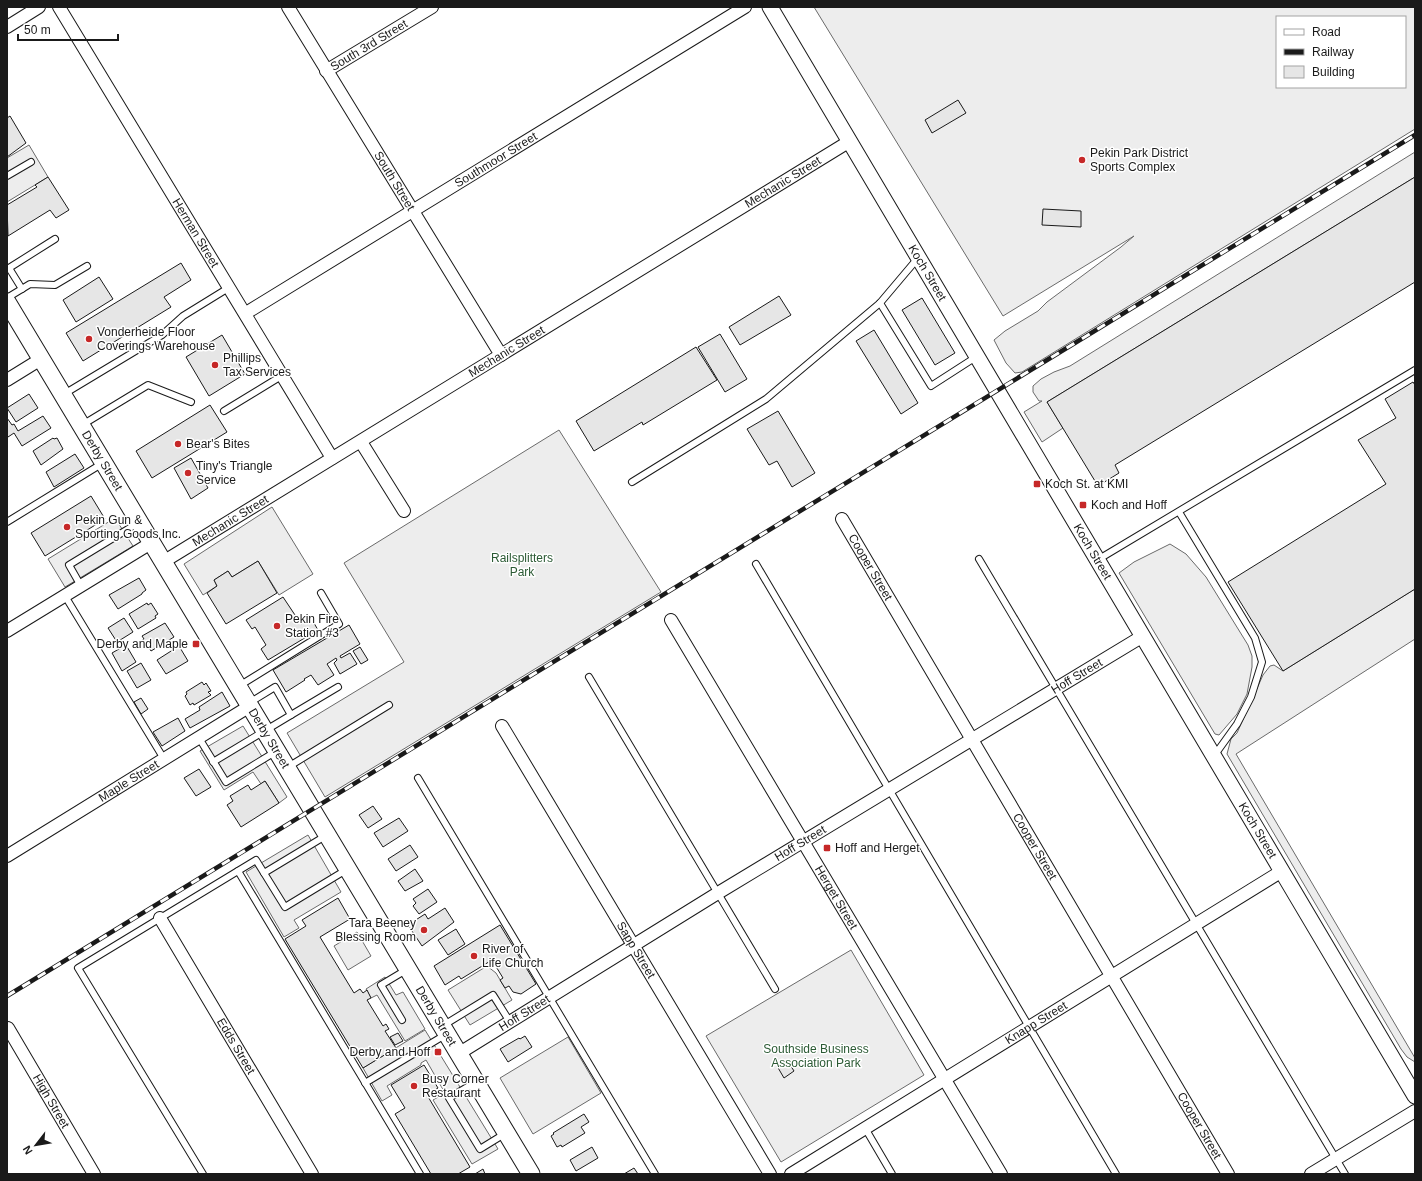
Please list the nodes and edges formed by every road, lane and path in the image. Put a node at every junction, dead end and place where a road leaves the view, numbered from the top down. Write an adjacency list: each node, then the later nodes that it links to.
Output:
1 (39, 7): 7 (street)
2 (59, 7): 16 (street, Herman Street)
3 (288, 7): 8 (street, South Street)
4 (432, 7): 8 (street, South 3rd Street)
5 (745, 7): 12 (street, Southmoor Street)
6 (770, 7): 9 (street, Koch Street)
7 (7, 27)
8 (326, 71): 12 (street, South Street)
9 (850, 141): 14 (street, Koch Street); 22 (street, Mechanic Street)
10 (31, 162): 11 (lane)
11 (7, 176)
12 (412, 211): 21 (street, Southmoor Street); 22 (street, South Street)
13 (55, 239): 17 (lane)
14 (919, 257): 20 (lane); 23 (street, Koch Street)
15 (87, 266): 17 (lane)
16 (230, 287): 21 (street, Herman Street); 28 (lane)
17 (22, 289): 18 (lane)
18 (7, 298)
19 (7, 302): 24 (main road, Derby Street)
20 (880, 303): 23 (lane); 35 (lane)
21 (246, 313): 26 (street, Herman Street)
22 (501, 355): 32 (street, Mechanic Street)
23 (978, 356): 43 (street, Koch Street)
24 (41, 358): 27 (street); 28 (main road, Derby Street)
25 (1415, 370): 37 (lane)
26 (284, 376): 30 (lane); 33 (street, Herman Street)
27 (7, 380)
28 (62, 394): 31 (main road, Derby Street)
29 (191, 402): 31 (lane)
30 (224, 411)
31 (81, 425): 34 (main road, Derby Street)
32 (361, 442): 33 (street, Mechanic Street); 36 (street)
33 (332, 458): 44 (street, Mechanic Street)
34 (103, 463): 39 (lane); 40 (main road, Derby Street)
35 (632, 482)
36 (404, 511)
37 (1179, 512): 43 (lane); 64 (lane)
38 (842, 518): 62 (street, Cooper Street)
39 (7, 522)
40 (139, 523): 41 (main road, Derby Street); 46 (lane)
41 (151, 543): 44 (main road, Derby Street); 46 (street)
42 (979, 559): 55 (lane)
43 (1099, 560): 51 (street, Koch Street)
44 (163, 562): 53 (main road, Derby Street)
45 (756, 564): 69 (lane)
46 (81, 586): 48 (street)
47 (321, 593): 53 (lane)
48 (65, 596): 50 (street); 65 (lane)
49 (672, 620): 71 (street, Herget Street)
50 (7, 631)
51 (1143, 636): 55 (street, Hoff Street); 64 (street, Koch Street)
52 (589, 677): 77 (lane)
53 (238, 686): 56 (main road, Derby Street)
54 (338, 687): 58 (lane)
55 (1056, 688): 62 (street, Hoff Street); 79 (lane)
56 (249, 705): 58 (lane); 60 (main road, Derby Street); 61 (street, Maple Street)
57 (389, 705): 67 (lane)
58 (291, 715): 60 (lane)
59 (502, 726): 80 (street, Sapp Street)
60 (264, 731): 63 (main road, Derby Street); 66 (lane)
61 (199, 738): 65 (street, Maple Street); 66 (lane)
62 (973, 739): 69 (street, Hoff Street); 82 (street, Cooper Street)
63 (276, 751): 66 (lane); 67 (main road, Derby Street)
64 (1214, 756): 75 (street, Koch Street)
65 (164, 759): 72 (street, Maple Street)
66 (214, 762)
67 (286, 768): 70 (main road, Derby Street)
68 (418, 778): 84 (lane)
69 (890, 789): 71 (street, Hoff Street); 87 (lane)
70 (327, 835): 73 (main road, Derby Street); 76 (lane)
71 (804, 841): 77 (street, Hoff Street); 91 (street, Herget Street)
72 (7, 856)
73 (348, 869): 76 (lane); 81 (main road, Derby Street)
74 (238, 871): 76 (lane); 78 (lane); 93 (lane)
75 (1282, 871): 79 (street, Knapp Street); 94 (street, Koch Street)
76 (264, 873)
77 (718, 894): 80 (street, Hoff Street); 83 (lane)
78 (160, 918): 100 (lane); 101 (street, Edds Street)
79 (1196, 924): 82 (street, Knapp Street); 98 (lane)
80 (633, 946): 84 (street, Hoff Street); 105 (street, Sapp Street)
81 (407, 969): 85 (lane); 89 (main road, Derby Street)
82 (1111, 976): 87 (street, Knapp Street); 110 (street, Cooper Street)
83 (775, 989)
84 (549, 998): 86 (street, Hoff Street); 104 (lane)
85 (402, 1020)
86 (510, 1022): 89 (lane); 90 (street, Hoff Street)
87 (1028, 1026): 91 (street, Knapp Street); 109 (lane)
88 (8, 1028): 99 (street, High Street)
89 (444, 1030): 90 (main road, Derby Street); 93 (lane)
90 (458, 1054): 92 (main road, Derby Street)
91 (945, 1079): 96 (street, Knapp Street); 108 (street, Herget Street)
92 (475, 1082): 97 (main road, Derby Street); 97 (lane)
93 (365, 1083): 102 (lane)
94 (1413, 1088)
95 (1415, 1112): 98 (street)
96 (866, 1128): 106 (street, Knapp Street); 107 (lane)
97 (506, 1133): 103 (main road, Derby Street)
98 (1335, 1158): 111 (street); 112 (lane)
99 (94, 1174)
100 (202, 1174)
101 (312, 1174)
102 (420, 1174)
103 (531, 1174)
104 (655, 1174)
105 (770, 1174)
106 (791, 1174)
107 (892, 1174)
108 (1002, 1174)
109 (1116, 1174)
110 (1228, 1174)
111 (1311, 1174)
112 (1345, 1174)

